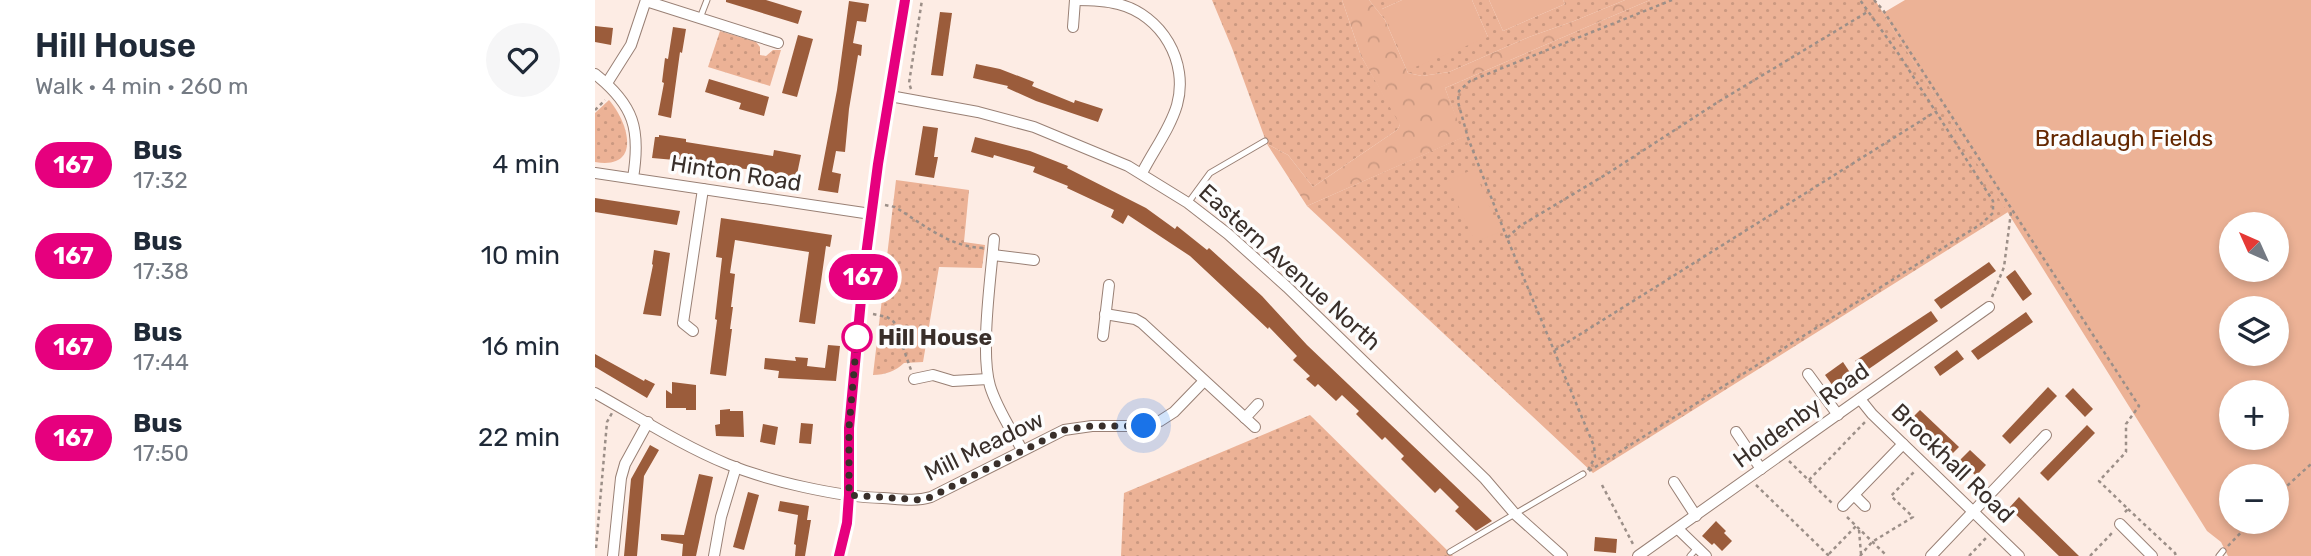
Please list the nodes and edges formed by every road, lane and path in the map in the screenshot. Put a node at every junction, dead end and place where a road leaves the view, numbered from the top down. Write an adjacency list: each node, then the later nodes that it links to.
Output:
1 (646, 0): 10 (street); 14 (street)
2 (707, 0): 10 (lane)
3 (905, 0): 16 (street)
4 (922, 0): 15 (path)
5 (1075, 0): 11 (street); 20 (street)
6 (1672, 0): 27 (path)
7 (1860, 0): 9 (path)
8 (1874, 0): 25 (path)
9 (1868, 11): 17 (path); 27 (path)
10 (701, 18): 12 (street)
11 (1073, 27)
12 (770, 45)
13 (595, 74): 14 (street)
14 (607, 83): 21 (street)
15 (909, 89)
16 (890, 96): 20 (street, Eastern Avenue North); 26 (street)
17 (1936, 112): 36 (path); 58 (path)
18 (1265, 141): 23 (lane)
19 (595, 173): 21 (street, Hinton Road)
20 (1142, 173): 23 (street, Eastern Avenue North)
21 (633, 178): 22 (street, Hinton Road)
22 (703, 189): 26 (street, Hinton Road); 34 (street)
23 (1188, 203): 70 (street, Eastern Avenue North)
24 (884, 205): 28 (path)
25 (2011, 210): 31 (path); 68 (path)
26 (871, 214): 64 (street)
27 (1507, 238): 36 (path)
28 (994, 247): 29 (street); 39 (street)
29 (1034, 260)
30 (1109, 285): 33 (street)
31 (1989, 307): 42 (street, Holdenby Road)
32 (872, 314): 38 (path)
33 (1105, 314): 35 (street); 40 (street)
34 (694, 331)
35 (1103, 336)
36 (1555, 349): 58 (path)
37 (1808, 374): 46 (street)
38 (914, 379): 39 (street)
39 (988, 379): 53 (street)
40 (1204, 381): 47 (street); 53 (street, Mill Meadow)
41 (595, 393): 44 (street, Mill Meadow)
42 (1860, 398): 45 (street, Brockhall Road); 46 (street, Holdenby Road)
43 (1258, 404): 47 (street)
44 (617, 405): 48 (street, Mill Meadow); 76 (path)
45 (1872, 414): 52 (street, Brockhall Road); 60 (path)
46 (1838, 415): 57 (street, Holdenby Road)
47 (1245, 418): 49 (street)
48 (647, 422): 56 (street, Mill Meadow); 81 (street)
49 (1255, 427)
50 (1736, 432): 57 (street)
51 (2046, 435): 69 (street)
52 (1903, 444): 54 (street, Brockhall Road); 65 (street)
53 (1022, 450): 64 (street, Mill Meadow)
54 (1923, 463): 69 (street, Brockhall Road); 80 (path)
55 (2311, 464): 62 (path)
56 (736, 467): 64 (street, Mill Meadow); 82 (street)
57 (1761, 470): 59 (street, Holdenby Road)
58 (1583, 474): 70 (lane)
59 (1749, 478): 71 (street, Holdenby Road); 87 (path)
60 (1809, 480)
61 (1674, 482): 71 (street)
62 (2289, 483)
63 (1602, 485): 85 (path)
64 (849, 495): 83 (street)
65 (1854, 495): 66 (street); 67 (street)
66 (1843, 506)
67 (1865, 506)
68 (2128, 509): 72 (path); 93 (path)
69 (1973, 512): 74 (street, Brockhall Road); 88 (street)
70 (1515, 514): 77 (lane); 84 (street, Eastern Avenue North)
71 (1696, 516): 73 (street, Holdenby Road)
72 (2120, 524): 91 (path); 92 (street)
73 (1678, 529): 78 (street); 85 (street, Holdenby Road)
74 (1992, 531): 89 (path); 90 (street, Brockhall Road)
75 (2240, 534): 79 (path)
76 (596, 548)
77 (1450, 552)
78 (1694, 552): 86 (street)
79 (2221, 554)
80 (1861, 555): 87 (path)
81 (613, 556)
82 (714, 556)
83 (839, 556)
84 (1562, 556)
85 (1639, 556)
86 (1706, 556)
87 (1828, 556)
88 (1931, 556)
89 (1969, 556)
90 (2018, 556)
91 (2090, 556)
92 (2152, 556)
93 (2176, 556)

